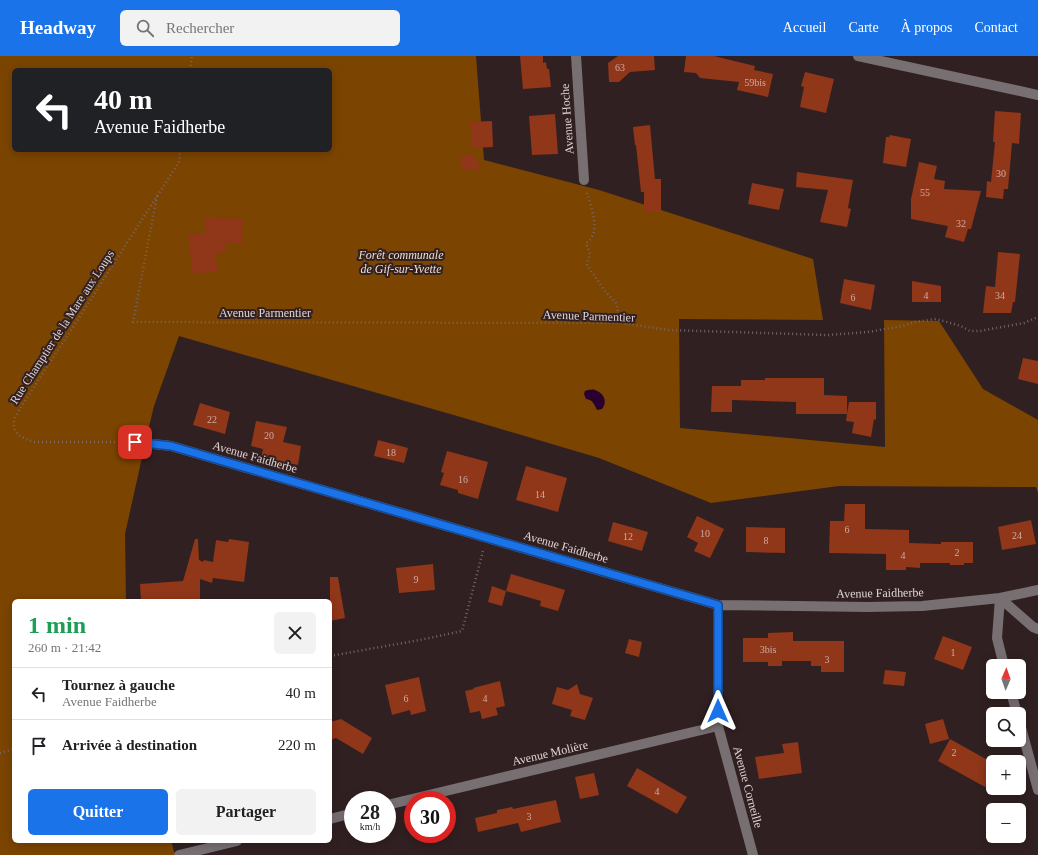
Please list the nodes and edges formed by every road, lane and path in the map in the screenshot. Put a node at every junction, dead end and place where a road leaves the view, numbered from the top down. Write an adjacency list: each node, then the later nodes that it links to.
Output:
1 (192, 56): 4 (path)
2 (576, 56): 7 (street, Avenue Hoche)
3 (858, 56): 5 (street)
4 (190, 68)
5 (1038, 95)
6 (180, 152): 8 (path, Rue Champtier de la Mare aux Loups)
7 (584, 180): 10 (path)
8 (157, 196): 10 (path, Avenue Parmentier); 11 (path, Rue Champtier de la Mare aux Loups)
9 (1038, 317): 10 (path, Avenue Parmentier)
10 (621, 323)
11 (135, 442): 12 (street, Avenue Faidherbe)
12 (487, 538): 15 (street, Avenue Faidherbe); 17 (path)
13 (1038, 590): 14 (street, Avenue Faidherbe)
14 (1000, 598): 15 (street, Avenue Faidherbe); 16 (street); 18 (street)
15 (718, 605): 19 (street, Avenue Corneille)
16 (1038, 629)
17 (332, 656)
18 (1002, 659)
19 (718, 726): 24 (street, Avenue Molière); 29 (street, Avenue Corneille)
20 (1026, 746): 23 (street)
21 (12, 750): 22 (path)
22 (0, 753)
23 (1038, 790)
24 (396, 803)
25 (344, 815): 26 (street)
26 (332, 818)
27 (229, 843): 28 (street)
28 (179, 855)
29 (753, 855)

